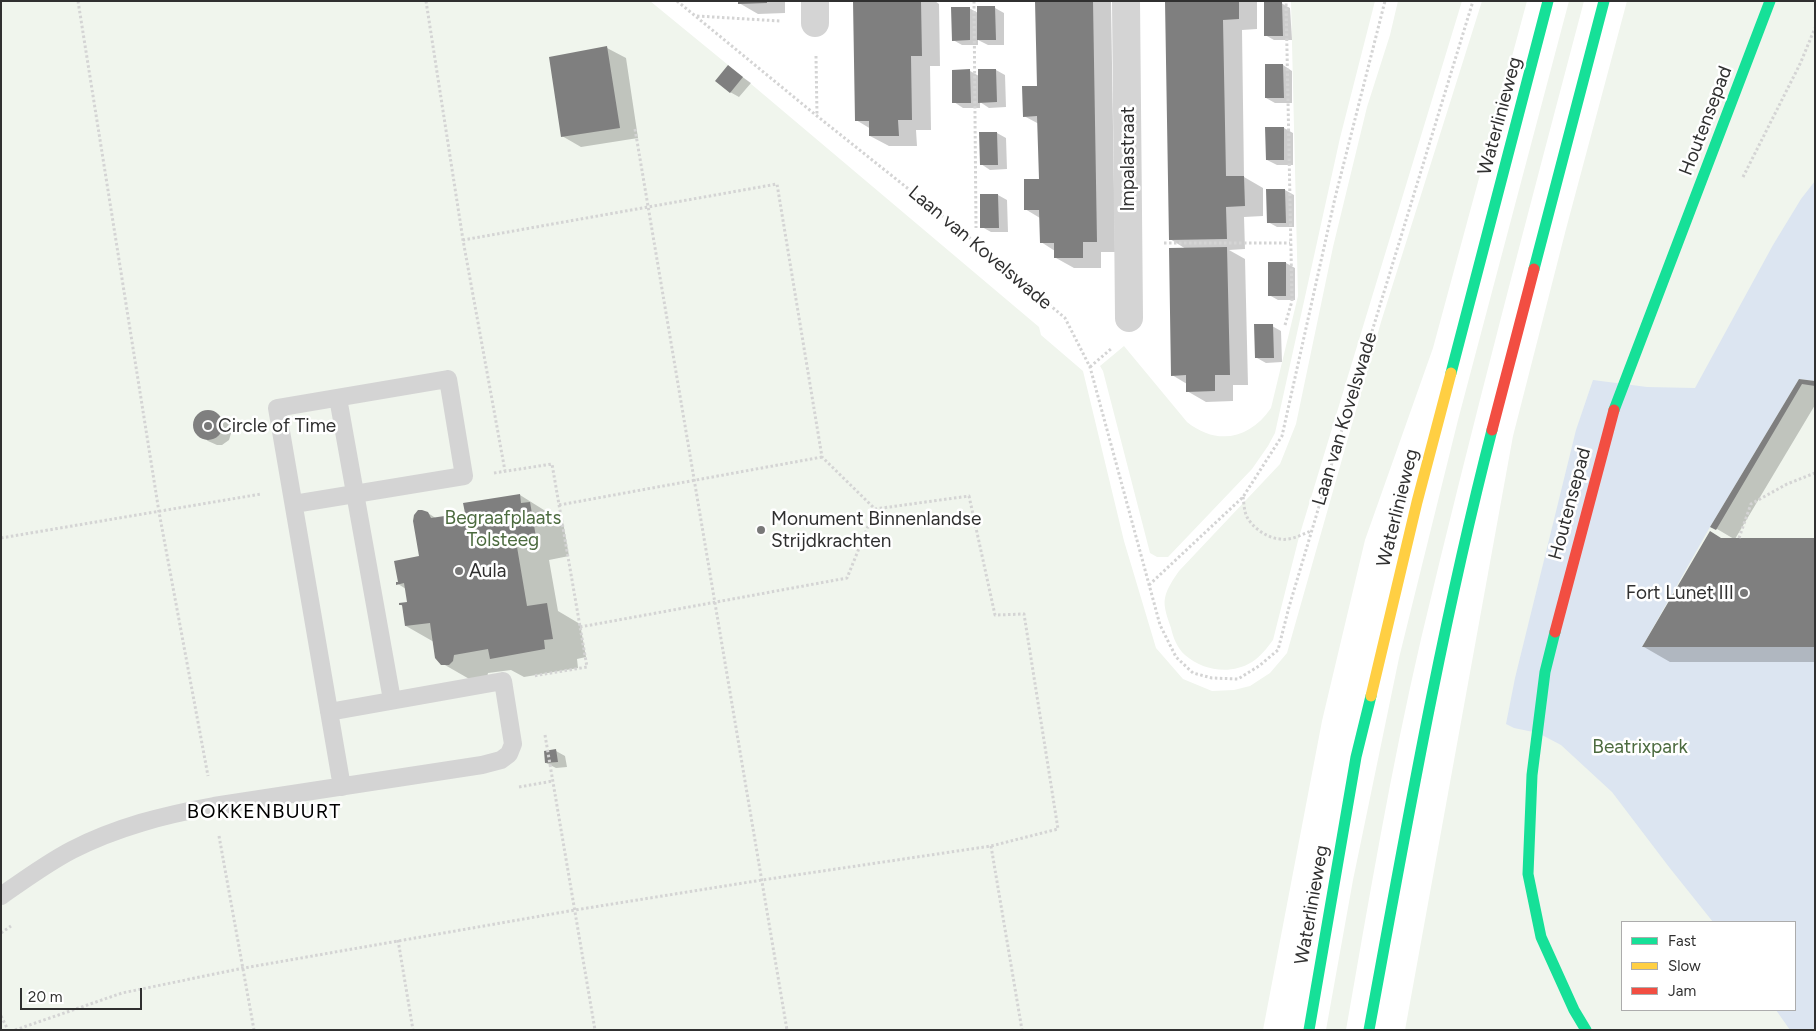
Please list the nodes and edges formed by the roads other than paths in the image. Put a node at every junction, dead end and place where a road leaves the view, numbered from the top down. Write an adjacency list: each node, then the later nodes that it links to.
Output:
1 (1126, 1): 5 (street, Impalastraat)
2 (1548, 1): 13 (main road, Waterlinieweg)
3 (1604, 1): 14 (main road)
4 (1770, 1): 15 (main road, Houtensepad)
5 (1129, 318)
6 (338, 398): 7 (lane); 7 (lane); 8 (lane)
7 (355, 494): 8 (lane); 9 (lane)
8 (292, 496): 10 (lane)
9 (392, 700): 10 (lane); 11 (lane)
10 (329, 712): 11 (lane)
11 (342, 787): 12 (lane)
12 (1, 896)
13 (1309, 1030)
14 (1369, 1030)
15 (1586, 1030)

